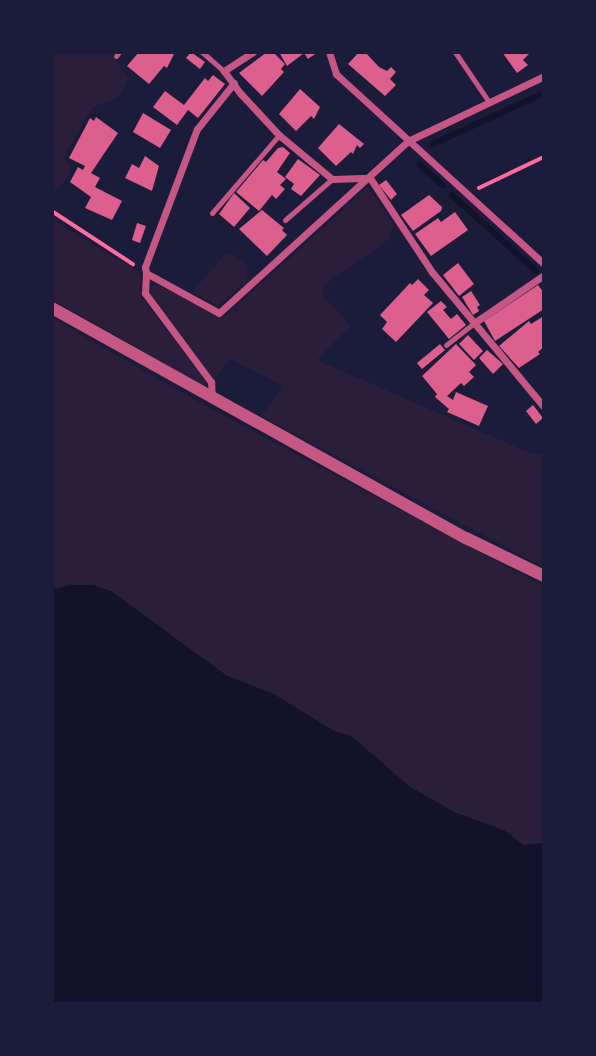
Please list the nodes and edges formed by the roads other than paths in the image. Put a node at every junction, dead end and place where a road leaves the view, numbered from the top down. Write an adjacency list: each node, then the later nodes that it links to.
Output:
1 (202, 52): 5 (lane)
2 (253, 52): 5 (street)
3 (329, 52): 10 (street)
4 (455, 52): 8 (lane)
5 (224, 71): 7 (street)
6 (544, 76): 8 (street)
7 (234, 83): 9 (street); 16 (street)
8 (489, 102): 10 (street)
9 (279, 135): 12 (street); 13 (lane)
10 (408, 141): 11 (street); 15 (street)
11 (370, 178): 12 (street); 16 (street); 19 (street)
12 (332, 179): 14 (lane)
13 (212, 213)
14 (285, 220)
15 (544, 264)
16 (146, 273): 21 (street)
17 (544, 275): 19 (street)
18 (52, 308): 21 (street)
19 (474, 323): 20 (lane); 22 (street)
20 (446, 345)
21 (212, 399): 23 (street)
22 (544, 407)
23 (544, 576)

